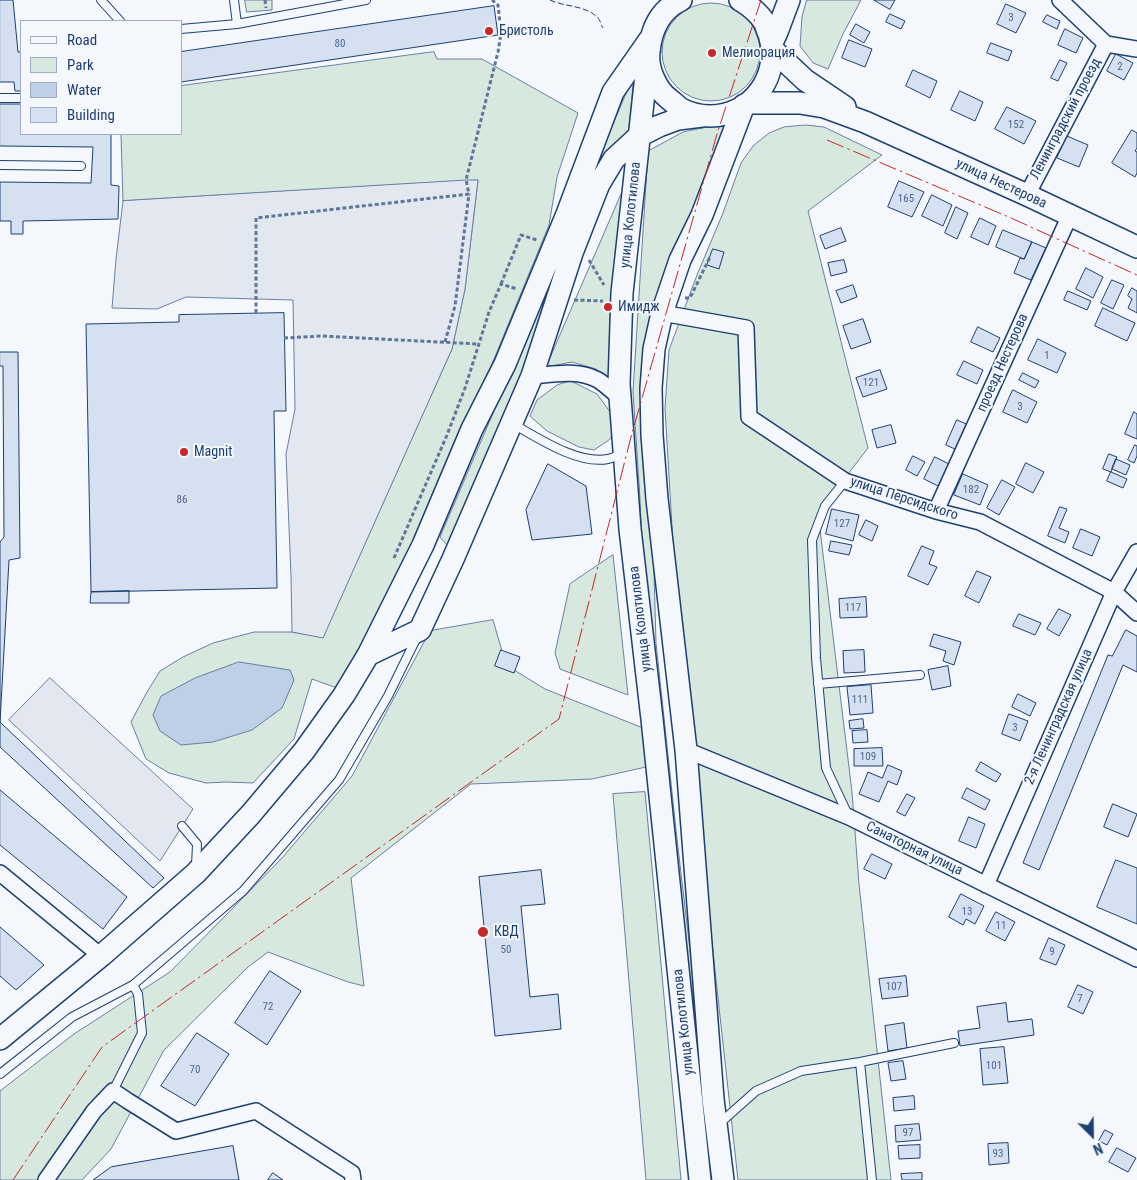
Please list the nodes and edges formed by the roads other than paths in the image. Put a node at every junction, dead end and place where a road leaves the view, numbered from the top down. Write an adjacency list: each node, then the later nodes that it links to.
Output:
1 (102, 0): 8 (lane)
2 (234, 0): 9 (lane)
3 (366, 0): 9 (lane)
4 (740, 0): 12 (main road)
5 (789, 0): 12 (main road, улица Колотилова)
6 (1060, 0): 11 (street, Ленинградский проезд)
7 (677, 1): 13 (main road, улица Колотилова)
8 (119, 20)
9 (237, 24): 10 (lane)
10 (182, 29)
11 (1106, 44): 14 (street, Ленинградский проезд); 23 (street, Ленинградский проезд)
12 (772, 46): 17 (main road, улица Колотилова); 19 (main road, улица Нестерова)
13 (649, 48): 18 (main road, улица Колотилова); 20 (main road, улица Колотилова); 37 (main road)
14 (1137, 50)
15 (0, 98): 16 (lane)
16 (20, 98)
17 (746, 104): 18 (main road, улица Колотилова); 19 (main road, улица Нестерова); 26 (main road, улица Колотилова)
18 (702, 116): 20 (main road)
19 (865, 122): 23 (main road, улица Нестерова)
20 (639, 136): 27 (main road); 28 (main road, улица Колотилова)
21 (0, 165): 22 (lane)
22 (81, 166)
23 (1027, 195): 24 (main road, улица Нестерова)
24 (1070, 215): 25 (main road, улица Нестерова); 32 (street, проезд Нестерова)
25 (1137, 247)
26 (662, 313): 31 (street, улица Персидского); 40 (main road, улица Колотилова)
27 (532, 376): 28 (street); 29 (main road)
28 (620, 398): 30 (main road, улица Колотилова)
29 (512, 423): 30 (lane); 36 (main road)
30 (624, 452): 57 (main road, улица Колотилова)
31 (845, 481): 32 (street, улица Персидского); 39 (lane)
32 (936, 511): 34 (street, улица Персидского)
33 (1137, 552): 34 (street, 2-я Ленинградская улица)
34 (1114, 592): 35 (street, улица Персидского); 45 (street, 2-я Ленинградская улица)
35 (1137, 613)
36 (420, 630): 37 (main road); 48 (lane)
37 (368, 656): 44 (main road)
38 (920, 675): 39 (lane)
39 (818, 684): 41 (lane)
40 (686, 750): 41 (street, Санаторная улица); 54 (main road, улица Колотилова)
41 (849, 817): 45 (street, Санаторная улица)
42 (182, 826): 44 (lane)
43 (0, 873): 46 (street)
44 (196, 873): 46 (main road)
45 (986, 885): 47 (street, Санаторная улица)
46 (101, 956): 49 (main road)
47 (1137, 959)
48 (134, 985): 52 (lane); 53 (lane)
49 (0, 1038)
50 (954, 1044): 51 (lane)
51 (860, 1062): 54 (lane); 59 (lane)
52 (0, 1074)
53 (113, 1090): 55 (street); 56 (street)
54 (716, 1126): 58 (main road, улица Колотилова)
55 (46, 1180)
56 (354, 1180)
57 (700, 1180)
58 (723, 1180)
59 (872, 1180)

